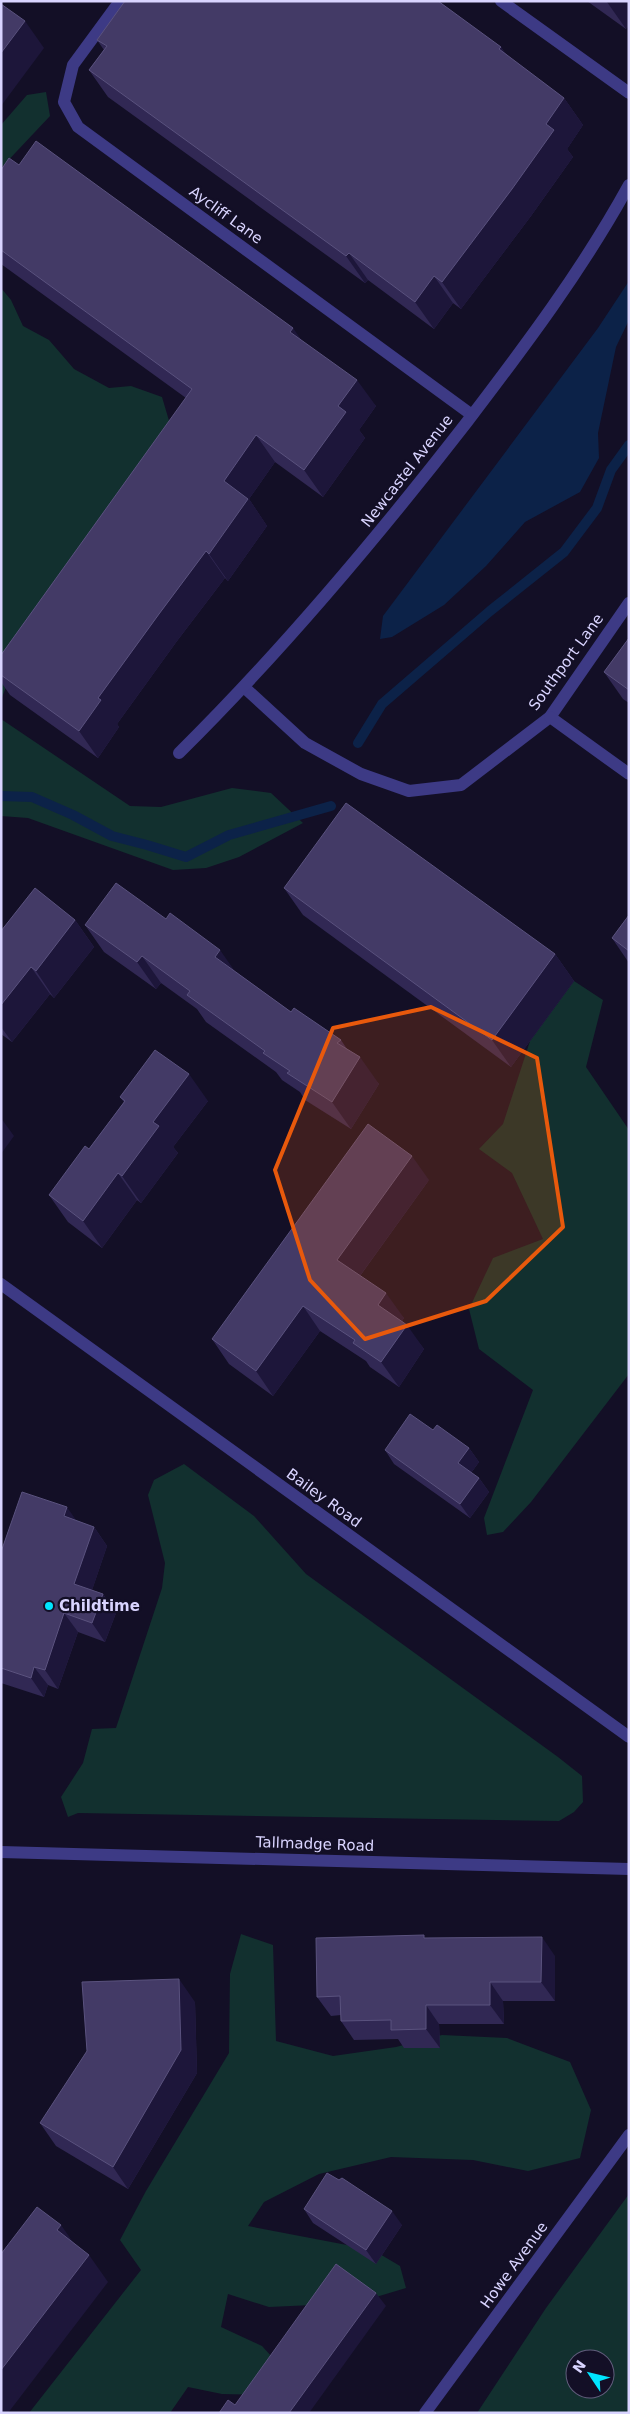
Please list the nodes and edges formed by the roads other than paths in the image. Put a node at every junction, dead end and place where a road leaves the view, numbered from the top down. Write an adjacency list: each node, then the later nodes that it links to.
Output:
1 (120, 1): 5 (street, Aycliff Lane)
2 (501, 1): 3 (street)
3 (629, 93)
4 (629, 185): 5 (street, Newcastel Avenue)
5 (472, 415): 7 (street, Newcastel Avenue)
6 (629, 604): 8 (street, Southport Lane)
7 (245, 688): 8 (street, Southport Lane); 9 (street, Newcastel Avenue)
8 (550, 717): 10 (street)
9 (179, 753)
10 (629, 774)
11 (1, 1284): 12 (street, Bailey Road)
12 (629, 1737)
13 (1, 1852): 14 (street, Tallmadge Road)
14 (629, 1869)
15 (629, 2135): 16 (street, Howe Avenue)
16 (425, 2413)

